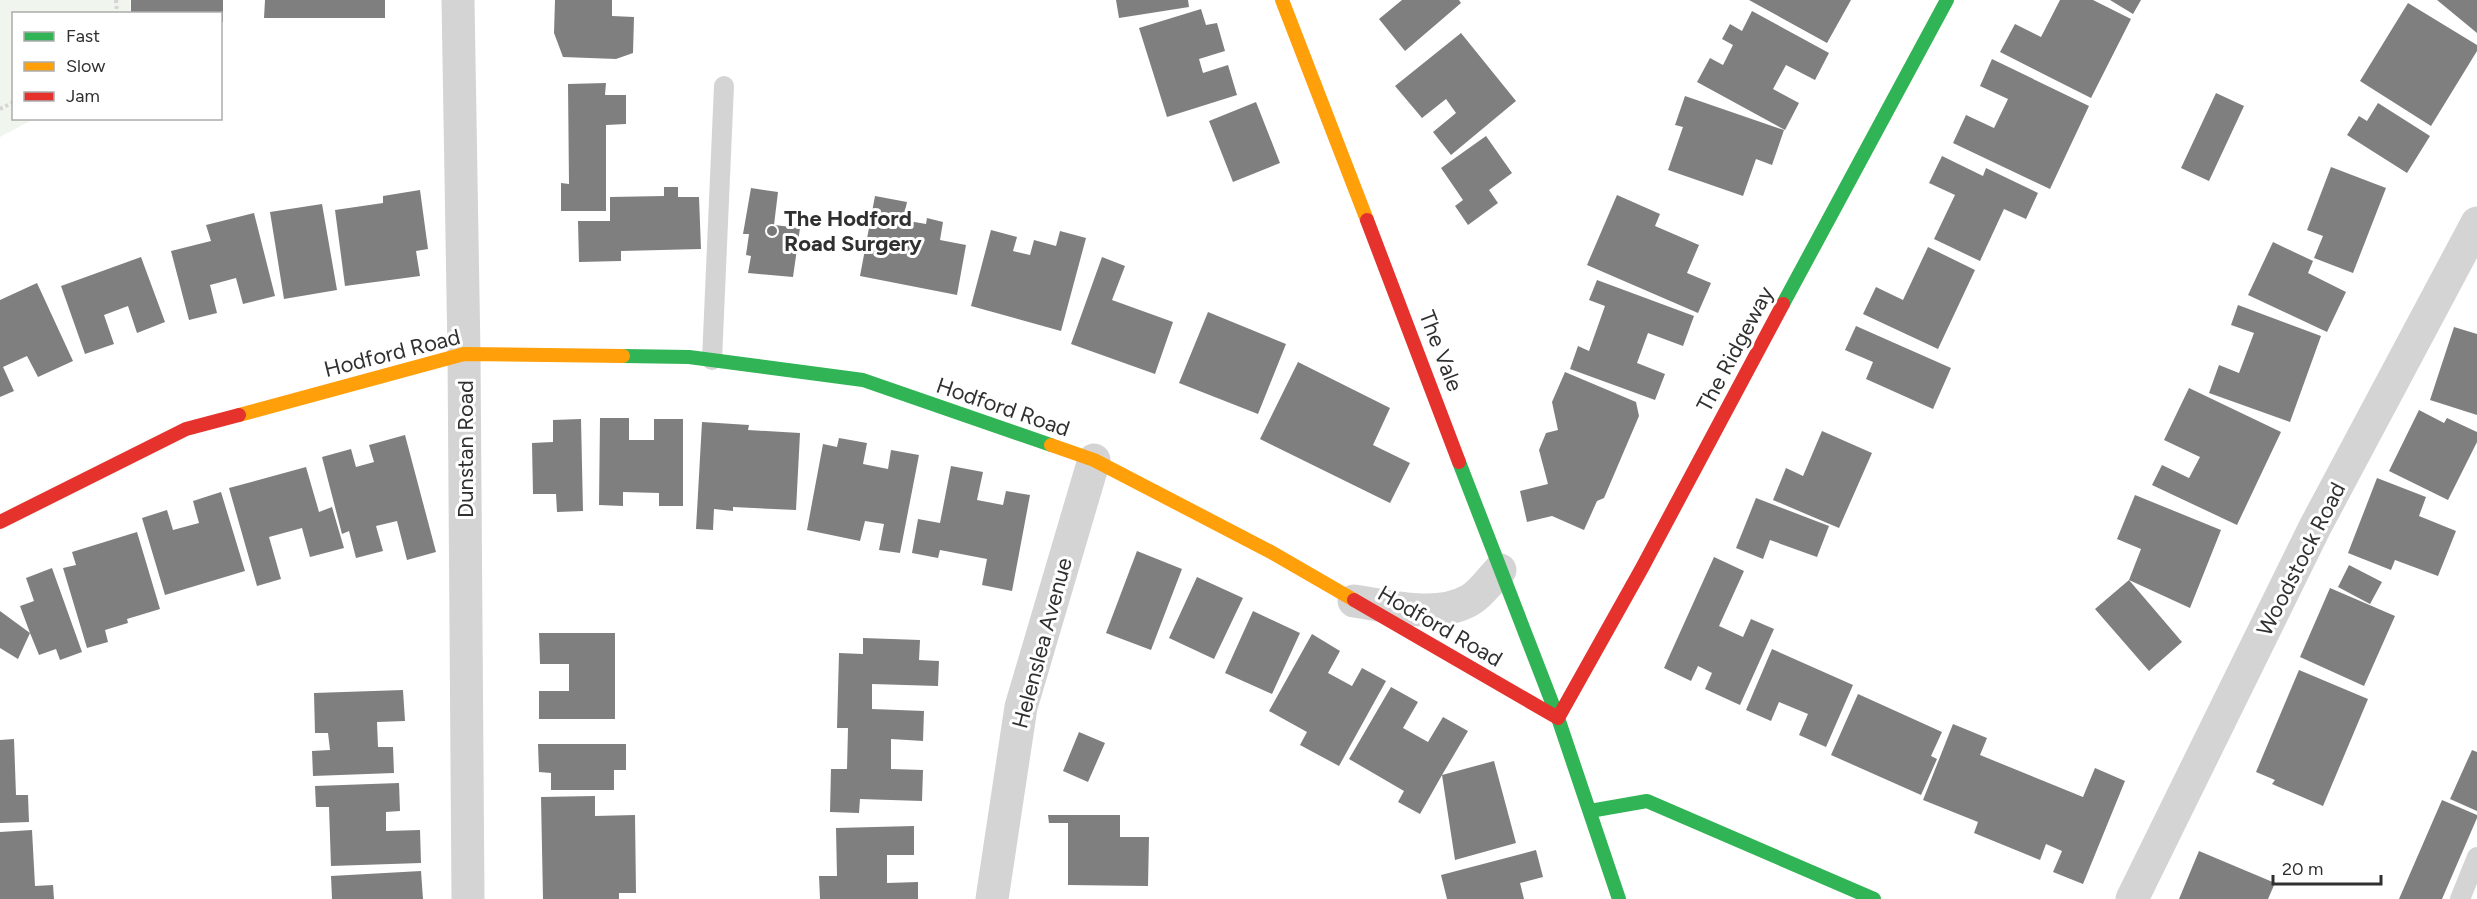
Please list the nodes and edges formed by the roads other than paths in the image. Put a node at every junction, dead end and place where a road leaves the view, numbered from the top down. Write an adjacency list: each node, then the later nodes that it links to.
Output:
1 (458, 0): 6 (street, Dunstan Road)
2 (1947, 0): 12 (street, The Ridgeway)
3 (1290, 4): 10 (street, The Vale)
4 (724, 86): 7 (lane)
5 (2477, 223): 19 (street, Woodstock Road)
6 (464, 354): 7 (street, Hodford Road); 9 (street, Hodford Road); 15 (street, Dunstan Road)
7 (712, 360): 8 (street, Hodford Road)
8 (1094, 460): 11 (street, Hodford Road); 16 (street, Helenslea Avenue)
9 (0, 522)
10 (1500, 570): 11 (street); 12 (street, The Vale)
11 (1354, 601): 12 (street, Hodford Road)
12 (1558, 718): 13 (street)
13 (1590, 811): 17 (street); 18 (street)
14 (2477, 857): 20 (lane)
15 (468, 899)
16 (992, 899)
17 (1620, 899)
18 (1874, 899)
19 (2132, 899)
20 (2460, 899)

